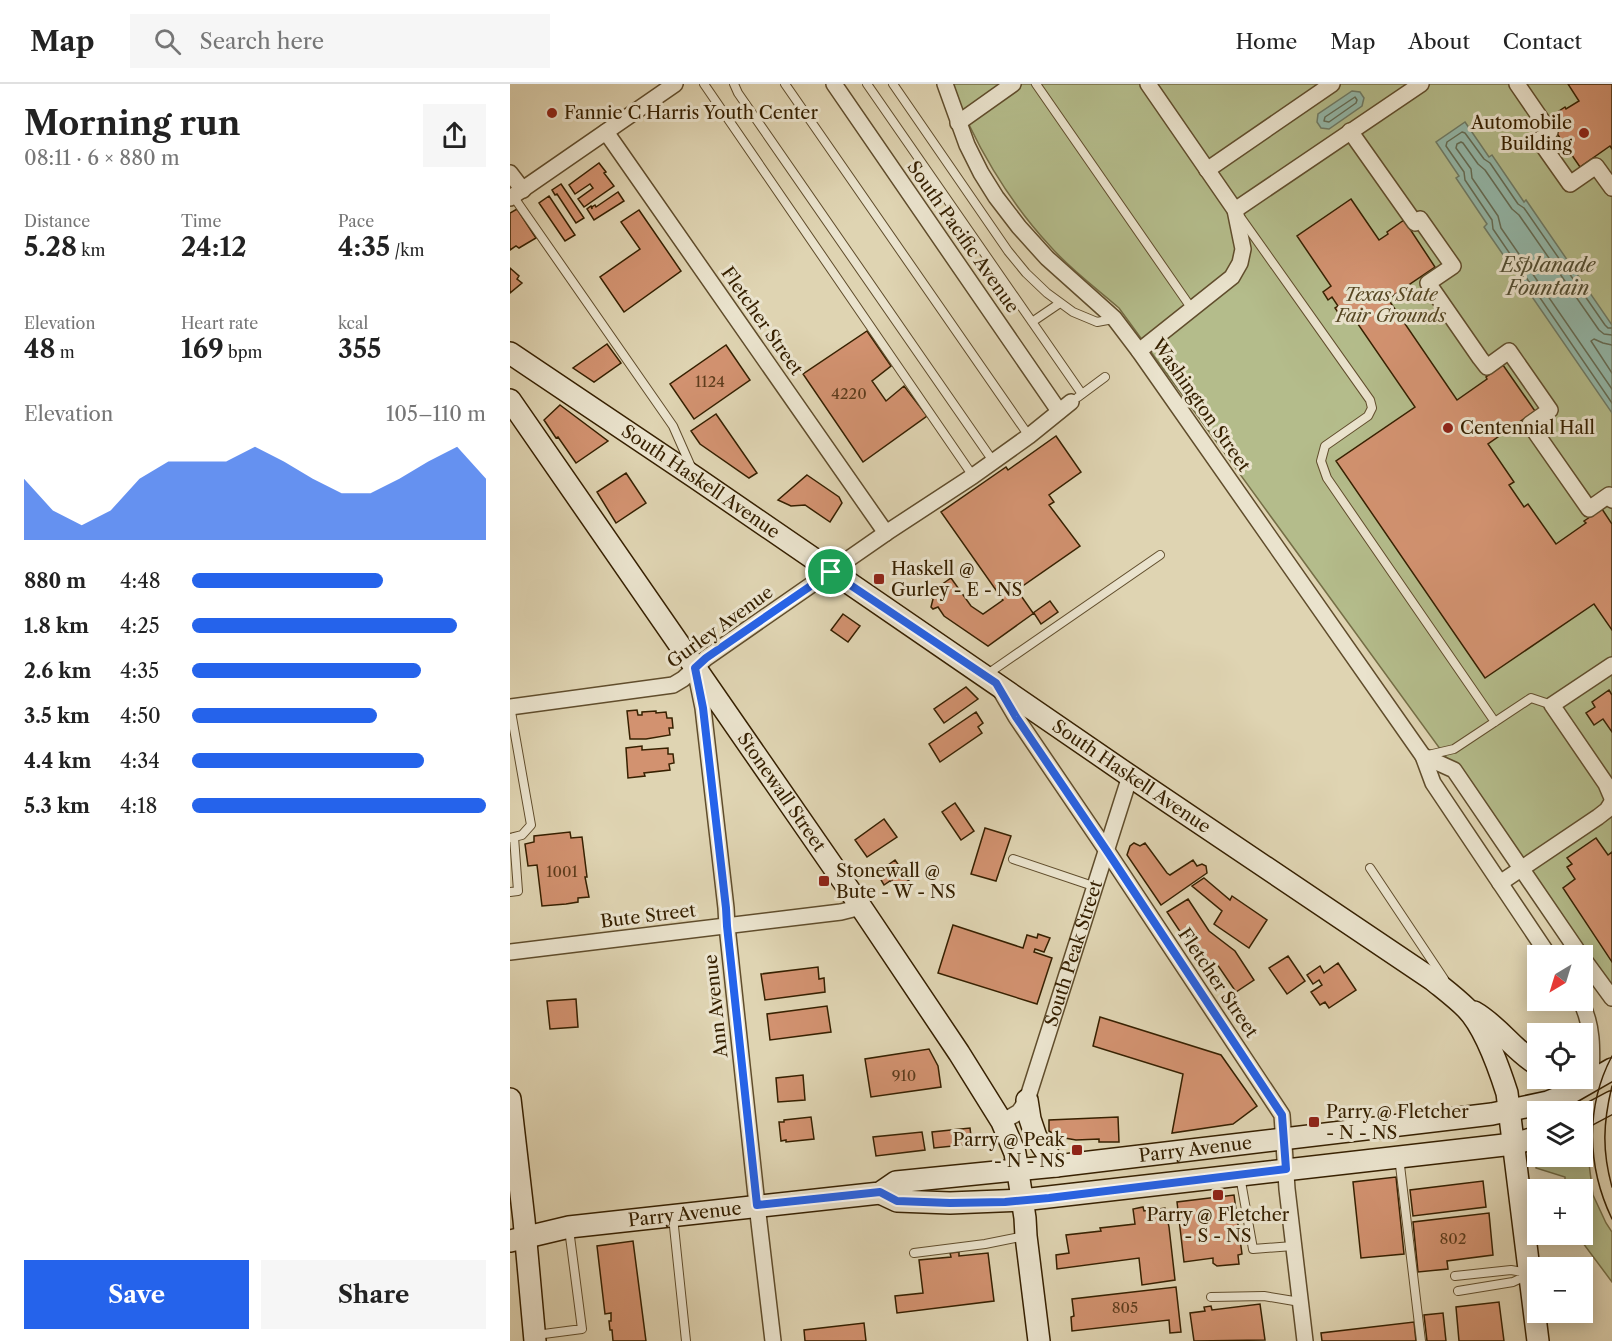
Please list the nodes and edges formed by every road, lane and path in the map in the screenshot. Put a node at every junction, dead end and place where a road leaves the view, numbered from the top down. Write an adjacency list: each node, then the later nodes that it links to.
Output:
1 (675, 84): 17 (street)
2 (704, 84): 34 (lane)
3 (734, 84): 33 (lane)
4 (785, 84): 32 (lane)
5 (834, 84): 31 (street, South Pacific Avenue)
6 (867, 84): 26 (lane)
7 (893, 84): 23 (lane)
8 (945, 84): 15 (street, Washington Street)
9 (1013, 84): 15 (street)
10 (1036, 84): 24 (lane)
11 (1148, 84): 18 (street)
12 (1332, 84): 18 (street)
13 (1420, 84): 16 (street)
14 (1517, 84): 20 (street)
15 (958, 123): 25 (street, Washington Street)
16 (1350, 131): 22 (street); 36 (street)
17 (606, 132): 21 (street); 37 (street, Fletcher Street)
18 (1207, 170): 22 (street)
19 (510, 173): 21 (street)
20 (1612, 188)
21 (515, 195): 35 (lane)
22 (1235, 210): 24 (street); 45 (lane)
23 (1060, 303): 25 (lane); 26 (lane)
24 (1192, 309): 27 (street)
25 (1114, 318): 27 (street, Washington Street)
26 (1032, 322): 31 (lane)
27 (1139, 351): 46 (street, Washington Street)
28 (511, 355): 35 (main road, South Haskell Avenue)
29 (1105, 376): 31 (lane)
30 (510, 400): 41 (main road, Stonewall Street)
31 (1071, 402): 32 (street, Gurley Avenue)
32 (1029, 436): 33 (street, Gurley Avenue)
33 (993, 461): 34 (street, Gurley Avenue)
34 (973, 476): 37 (street, Gurley Avenue)
35 (696, 478): 39 (main road, South Haskell Avenue)
36 (1612, 500)
37 (886, 533): 39 (street, Gurley Avenue)
38 (1160, 555): 42 (lane)
39 (831, 572): 41 (street, Gurley Avenue); 42 (main road, South Haskell Avenue)
40 (1612, 665): 43 (street)
41 (695, 668): 44 (street, Gurley Avenue); 57 (main road, Stonewall Street); 58 (street, Ann Avenue)
42 (991, 680): 47 (main road, South Haskell Avenue); 50 (street, Fletcher Street)
43 (1552, 705): 45 (lane); 48 (street)
44 (510, 706): 49 (lane)
45 (1496, 722): 46 (lane)
46 (1424, 756): 53 (street, Washington Street); 54 (street, Washington Street)
47 (1130, 776): 50 (street, South Peak Street); 64 (main road, South Haskell Avenue)
48 (1612, 800): 53 (street)
49 (512, 837): 56 (lane)
50 (1107, 851): 55 (street, South Peak Street); 75 (street, Fletcher Street)
51 (1013, 859): 55 (lane)
52 (1370, 868): 64 (lane)
53 (1521, 869): 54 (street); 60 (street, Washington Street)
54 (1500, 883): 59 (street, Washington Street)
55 (1096, 887): 70 (street, South Peak Street)
56 (510, 892)
57 (861, 907): 58 (street, Bute Street); 74 (main road, Stonewall Street)
58 (727, 926): 61 (street, Bute Street); 86 (street, Ann Avenue)
59 (1542, 945)
60 (1574, 945)
61 (510, 952)
62 (1593, 971): 63 (street, Washington Street)
63 (1612, 998)
64 (1464, 1006): 65 (main road); 72 (main road, South Haskell Avenue)
65 (1527, 1059)
66 (1612, 1070): 67 (main road, Parry Avenue)
67 (1593, 1077)
68 (1570, 1089): 72 (main road, Parry Avenue)
69 (510, 1099): 79 (main road)
70 (1027, 1100): 74 (street, South Peak Street); 80 (main road)
71 (1612, 1102): 73 (main road)
72 (1509, 1111): 75 (main road, Parry Avenue); 77 (main road, South Haskell Avenue)
73 (1593, 1112)
74 (1002, 1122): 82 (main road, Stonewall Street)
75 (1284, 1139): 80 (main road, Parry Avenue); 81 (street, Fletcher Street)
76 (1527, 1140): 77 (main road, Parry Avenue)
77 (1513, 1144): 78 (main road, Parry Avenue); 93 (main road, South Haskell Avenue)
78 (1399, 1156): 81 (main road, Parry Avenue); 106 (lane)
79 (514, 1166): 90 (main road)
80 (1056, 1166): 82 (main road, Parry Avenue)
81 (1286, 1169): 83 (main road, Parry Avenue); 91 (street, Fletcher Street)
82 (1017, 1170): 84 (main road, Parry Avenue); 85 (main road, Stonewall Street)
83 (1240, 1175): 85 (main road, Parry Avenue); 91 (lane)
84 (880, 1192): 85 (main road, Parry Avenue); 86 (main road, Parry Avenue)
85 (1022, 1200): 89 (main road)
86 (757, 1205): 87 (main road, Parry Avenue); 103 (street, Ann Avenue)
87 (673, 1215): 88 (main road, Parry Avenue); 102 (lane)
88 (569, 1227): 90 (main road, Parry Avenue); 101 (lane)
89 (1026, 1236): 92 (lane); 104 (main road)
90 (518, 1239): 101 (main road)
91 (1293, 1246): 99 (street, Fletcher Street)
92 (914, 1253)
93 (1528, 1257)
94 (1527, 1273): 96 (lane)
95 (1527, 1275): 97 (lane)
96 (1455, 1276)
97 (1458, 1291)
98 (1211, 1297): 99 (lane)
99 (1300, 1302): 105 (street, Fletcher Street)
100 (1536, 1323): 107 (main road, South Haskell Avenue)
101 (535, 1338)
102 (686, 1341)
103 (773, 1341)
104 (1039, 1341)
105 (1305, 1341)
106 (1421, 1341)
107 (1538, 1341)

